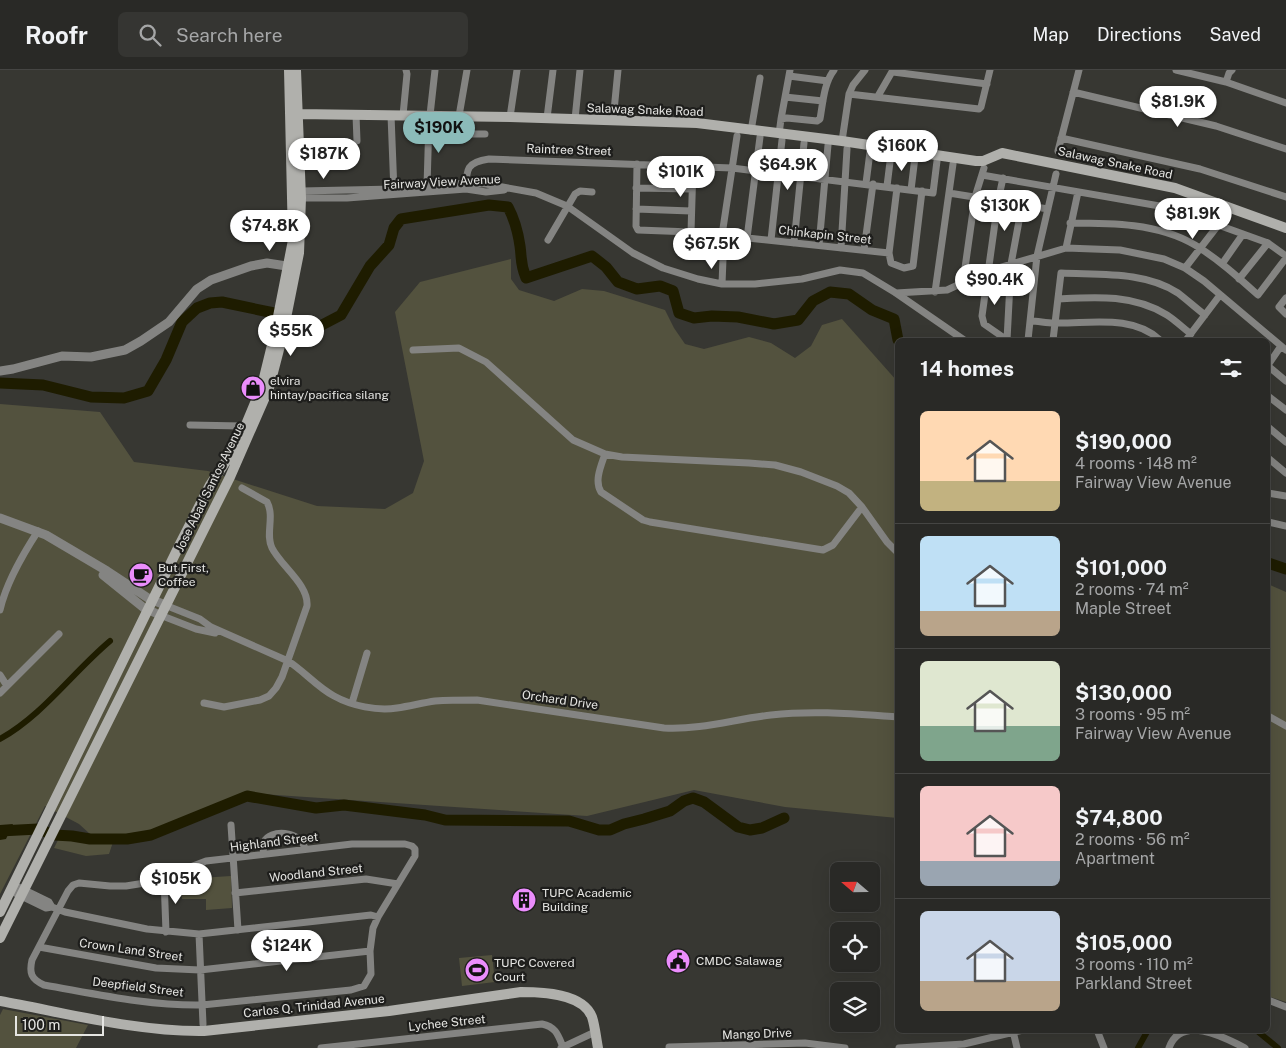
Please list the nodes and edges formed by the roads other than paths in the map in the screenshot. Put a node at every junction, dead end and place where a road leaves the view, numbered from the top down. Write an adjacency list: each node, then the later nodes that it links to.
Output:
1 (289, 70): 28 (main road, Jose Abad Santos Avenue)
2 (296, 70): 28 (main road, Jose Abad Santos Avenue)
3 (406, 70): 31 (street)
4 (435, 70): 34 (street)
5 (467, 70): 32 (street)
6 (517, 70): 33 (street)
7 (553, 70): 35 (street)
8 (580, 70): 36 (street)
9 (618, 70): 38 (street)
10 (834, 70): 19 (street)
11 (865, 70): 23 (street)
12 (990, 70): 21 (street)
13 (1079, 70): 22 (street)
14 (1176, 70): 20 (street)
15 (1232, 70): 20 (street)
16 (893, 71): 21 (street); 24 (street)
17 (789, 73): 19 (street); 25 (street)
18 (760, 78): 39 (street)
19 (828, 81): 26 (street)
20 (1226, 82): 27 (street)
21 (987, 84): 24 (street)
22 (1073, 92): 45 (street); 50 (street)
23 (849, 94): 24 (street); 48 (street)
24 (878, 96)
25 (785, 97): 26 (street); 37 (street)
26 (823, 101): 37 (street)
27 (1286, 103)
28 (294, 113): 29 (main road, Salawag Snake Road); 81 (main road, Jose Abad Santos Avenue)
29 (356, 115): 30 (main road, Salawag Snake Road); 46 (street)
30 (391, 115): 31 (main road, Salawag Snake Road); 77 (street)
31 (403, 115): 34 (main road, Salawag Snake Road)
32 (459, 116): 33 (main road, Salawag Snake Road); 34 (main road, Salawag Snake Road)
33 (510, 117): 35 (main road, Salawag Snake Road)
34 (429, 118): 40 (street)
35 (547, 118): 36 (main road, Salawag Snake Road)
36 (575, 119): 38 (main road, Salawag Snake Road)
37 (781, 119): 44 (street)
38 (613, 121): 39 (main road, Salawag Snake Road)
39 (751, 131): 44 (main road, Salawag Snake Road)
40 (428, 134): 41 (street); 68 (street)
41 (485, 134)
42 (737, 136): 59 (street)
43 (760, 137): 60 (street)
44 (780, 137): 48 (main road, Salawag Snake Road); 61 (street)
45 (1062, 138): 51 (street); 83 (street)
46 (357, 141)
47 (804, 143): 63 (street)
48 (845, 145): 66 (street); 89 (main road, Salawag Snake Road)
49 (828, 146): 64 (street)
50 (1286, 149)
51 (1058, 151)
52 (870, 152): 67 (street)
53 (891, 154): 70 (street)
54 (915, 157): 75 (street)
55 (937, 161): 76 (street, Raintree Street)
56 (636, 164): 58 (street, Raintree Street); 69 (street, Raintree Street); 71 (street)
57 (953, 164): 80 (street)
58 (693, 166): 59 (street, Raintree Street); 74 (street)
59 (732, 168): 60 (street, Raintree Street); 97 (street)
60 (756, 170): 61 (street, Raintree Street); 98 (street)
61 (779, 172): 63 (street, Raintree Street); 100 (street)
62 (1056, 174): 73 (street)
63 (800, 175): 64 (street, Raintree Street); 101 (street)
64 (825, 178): 66 (street, Raintree Street); 103 (street)
65 (1002, 178): 73 (street); 82 (street); 84 (street)
66 (846, 182): 67 (street, Raintree Street); 104 (street)
67 (869, 184): 70 (street, Raintree Street); 107 (street)
68 (427, 186): 69 (street, Fairway View Avenue); 77 (street, Fairway View Avenue)
69 (466, 186): 77 (street, Fairway View Avenue); 86 (street, Fairway View Avenue)
70 (886, 186): 72 (street, Raintree Street)
71 (636, 188): 74 (street); 87 (street)
72 (897, 188): 75 (street, Raintree Street); 108 (street)
73 (1053, 188): 79 (street); 88 (street)
74 (692, 189): 90 (street)
75 (911, 190): 76 (street, Raintree Street)
76 (922, 191): 108 (street)
77 (394, 192): 81 (street, Fairway View Avenue)
78 (592, 192): 86 (street)
79 (1078, 192): 91 (street); 92 (street)
80 (949, 193): 82 (street); 120 (street)
81 (299, 194): 114 (main road, Jose Abad Santos Avenue)
82 (975, 197): 84 (street); 118 (street)
83 (1286, 197)
84 (998, 201): 85 (street); 116 (street)
85 (1022, 205): 88 (street); 112 (street)
86 (567, 206): 99 (street); 119 (street, Fairway View Avenue)
87 (636, 209): 90 (street); 94 (street, Chinkapin Street)
88 (1048, 209): 109 (street)
89 (1228, 209): 93 (main road, Salawag Snake Road); 96 (main road, Salawag Snake Road)
90 (691, 210): 94 (street)
91 (1070, 223): 105 (street); 106 (street)
92 (1219, 224): 95 (street); 106 (street)
93 (1286, 228)
94 (691, 232): 97 (street, Chinkapin Street)
95 (1243, 234): 102 (street); 113 (street)
96 (1286, 234)
97 (722, 235): 98 (street, Chinkapin Street)
98 (747, 238): 100 (street, Chinkapin Street)
99 (548, 240)
100 (771, 240): 101 (street, Chinkapin Street)
101 (794, 243): 103 (street, Chinkapin Street)
102 (1268, 243): 110 (street); 117 (street)
103 (819, 246): 104 (street, Chinkapin Street)
104 (841, 248): 107 (street, Chinkapin Street)
105 (1066, 248): 109 (street); 115 (street)
106 (1200, 249): 113 (street); 115 (street)
107 (864, 250): 108 (street, Chinkapin Street)
108 (889, 253)
109 (1037, 256): 112 (street); 127 (street)
110 (1286, 257): 117 (street)
111 (723, 258): 119 (street)
112 (1011, 264): 116 (street); 132 (street)
113 (1222, 264): 117 (street)
114 (293, 267): 140 (street); 145 (main road, Jose Abad Santos Avenue)
115 (1185, 268): 122 (street)
116 (988, 271): 118 (street); 131 (street)
117 (1239, 278)
118 (963, 282): 120 (street)
119 (722, 284): 121 (street, Fairway View Avenue)
120 (935, 292): 121 (street)
121 (896, 293): 130 (street, Fairway View Avenue)
122 (1220, 295): 126 (street); 136 (street)
123 (1058, 298): 126 (street); 128 (street); 129 (street)
124 (1286, 298): 125 (street)
125 (1286, 314)
126 (1205, 315): 129 (street)
127 (1031, 320): 128 (street); 133 (street)
128 (1055, 323): 134 (street); 135 (street)
129 (1188, 337)
130 (961, 338)
131 (1004, 338)
132 (1007, 338)
133 (1028, 338)
134 (1053, 338)
135 (1157, 338)
136 (1283, 348): 138 (street)
137 (413, 350): 148 (street)
138 (1270, 363)
139 (1270, 367): 141 (street)
140 (0, 371)
141 (1286, 381)
142 (1270, 398): 143 (street)
143 (1286, 410)
144 (190, 425): 145 (street)
145 (248, 428): 160 (main road, Jose Abad Santos Avenue); 162 (main road, Jose Abad Santos Avenue)
146 (1270, 429): 147 (street)
147 (1286, 442)
148 (604, 454): 154 (street); 154 (street)
149 (1270, 460): 150 (street)
150 (1286, 472)
151 (242, 488): 169 (street)
152 (1270, 491): 153 (street)
153 (1286, 496)
154 (862, 507): 159 (street)
155 (0, 518): 158 (street, Orchard Drive)
156 (1270, 522): 157 (street)
157 (1286, 526)
158 (42, 533): 160 (street, Orchard Drive); 161 (street); 164 (street, Orchard Drive)
159 (895, 550)
160 (153, 600): 162 (street, Orchard Drive); 164 (main road, Jose Abad Santos Avenue)
161 (1, 601): 163 (street)
162 (165, 605): 165 (main road, Jose Abad Santos Avenue); 167 (street, Orchard Drive)
163 (0, 610)
164 (148, 610): 165 (street, Orchard Drive); 184 (main road, Jose Abad Santos Avenue)
165 (160, 615): 167 (street, Orchard Drive); 184 (main road, Jose Abad Santos Avenue)
166 (59, 634): 171 (street)
167 (236, 639): 169 (street, Orchard Drive)
168 (367, 653): 174 (street)
169 (288, 662): 173 (street); 174 (street, Orchard Drive)
170 (0, 675): 171 (street)
171 (7, 686): 172 (street)
172 (0, 693)
173 (204, 703)
174 (352, 703): 175 (street, Orchard Drive)
175 (895, 717)
176 (1270, 717): 177 (street)
177 (1286, 726)
178 (231, 825): 181 (street)
179 (305, 849): 180 (street, Highland Street); 180 (street); 183 (street, Highland Street)
180 (264, 854): 181 (street, Highland Street)
181 (233, 858): 182 (street, Highland Street); 185 (street)
182 (164, 878): 186 (street, Highland Street); 190 (street)
183 (398, 884): 185 (street, Woodland Street); 188 (street)
184 (18, 890): 186 (street); 187 (main road, Jose Abad Santos Avenue); 192 (main road, Jose Abad Santos Avenue)
185 (235, 893): 189 (street)
186 (55, 908): 190 (street); 193 (street)
187 (0, 912)
188 (378, 917): 189 (street); 194 (street)
189 (238, 930): 191 (street)
190 (166, 932): 191 (street)
191 (199, 934): 195 (street)
192 (0, 938)
193 (39, 947): 195 (street, Crown Land Street); 198 (street, Deepfield Street)
194 (370, 951): 195 (street, Crown Land Street); 198 (street, Deepfield Street)
195 (200, 970): 198 (street)
196 (0, 1001): 201 (main road, Carlos Q. Trinidad Avenue)
197 (1270, 1001): 199 (street)
198 (202, 1005): 200 (street)
199 (1286, 1007)
200 (203, 1024)
201 (595, 1032): 208 (street); 211 (main road, Carlos Q. Trinidad Avenue)
202 (1005, 1033): 213 (street)
203 (1013, 1033): 214 (street)
204 (1098, 1033): 215 (street)
205 (1180, 1033): 216 (street)
206 (1208, 1033): 207 (street)
207 (1234, 1045): 217 (street)
208 (562, 1047): 210 (street, Lychee Street)
209 (669, 1047): 212 (street, Mango Drive)
210 (321, 1048)
211 (598, 1048)
212 (846, 1048)
213 (899, 1048)
214 (1017, 1048)
215 (1104, 1048)
216 (1169, 1048)
217 (1245, 1048)

